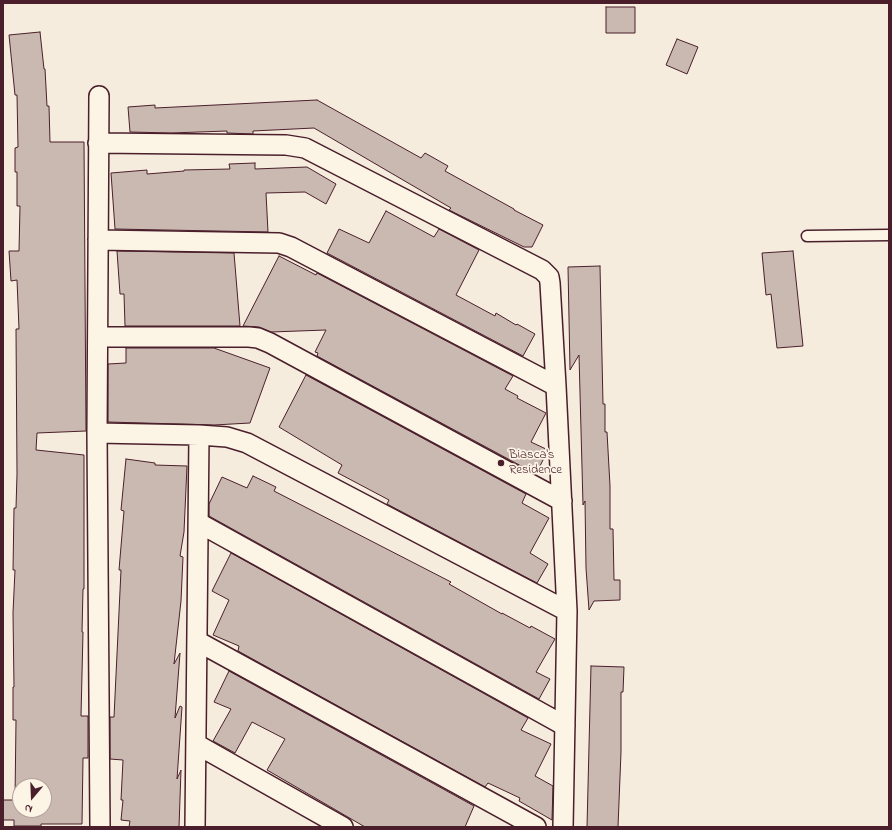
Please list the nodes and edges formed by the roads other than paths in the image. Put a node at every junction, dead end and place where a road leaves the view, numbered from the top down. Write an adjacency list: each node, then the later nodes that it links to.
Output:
1 (99, 96): 2 (street)
2 (98, 143): 5 (street); 7 (street)
3 (889, 235): 4 (lane)
4 (807, 236)
5 (98, 240): 6 (street); 7 (street)
6 (98, 337): 8 (street); 10 (street)
7 (556, 386): 10 (street)
8 (97, 433): 9 (street); 16 (street)
9 (199, 435): 11 (street); 12 (street)
10 (562, 500): 12 (street)
11 (199, 522): 13 (street); 14 (street)
12 (567, 611): 14 (street)
13 (197, 641): 15 (street); 19 (street)
14 (565, 726): 20 (street)
15 (196, 744): 17 (street); 18 (street)
16 (100, 827)
17 (195, 827)
18 (342, 827)
19 (536, 827)
20 (563, 827)

